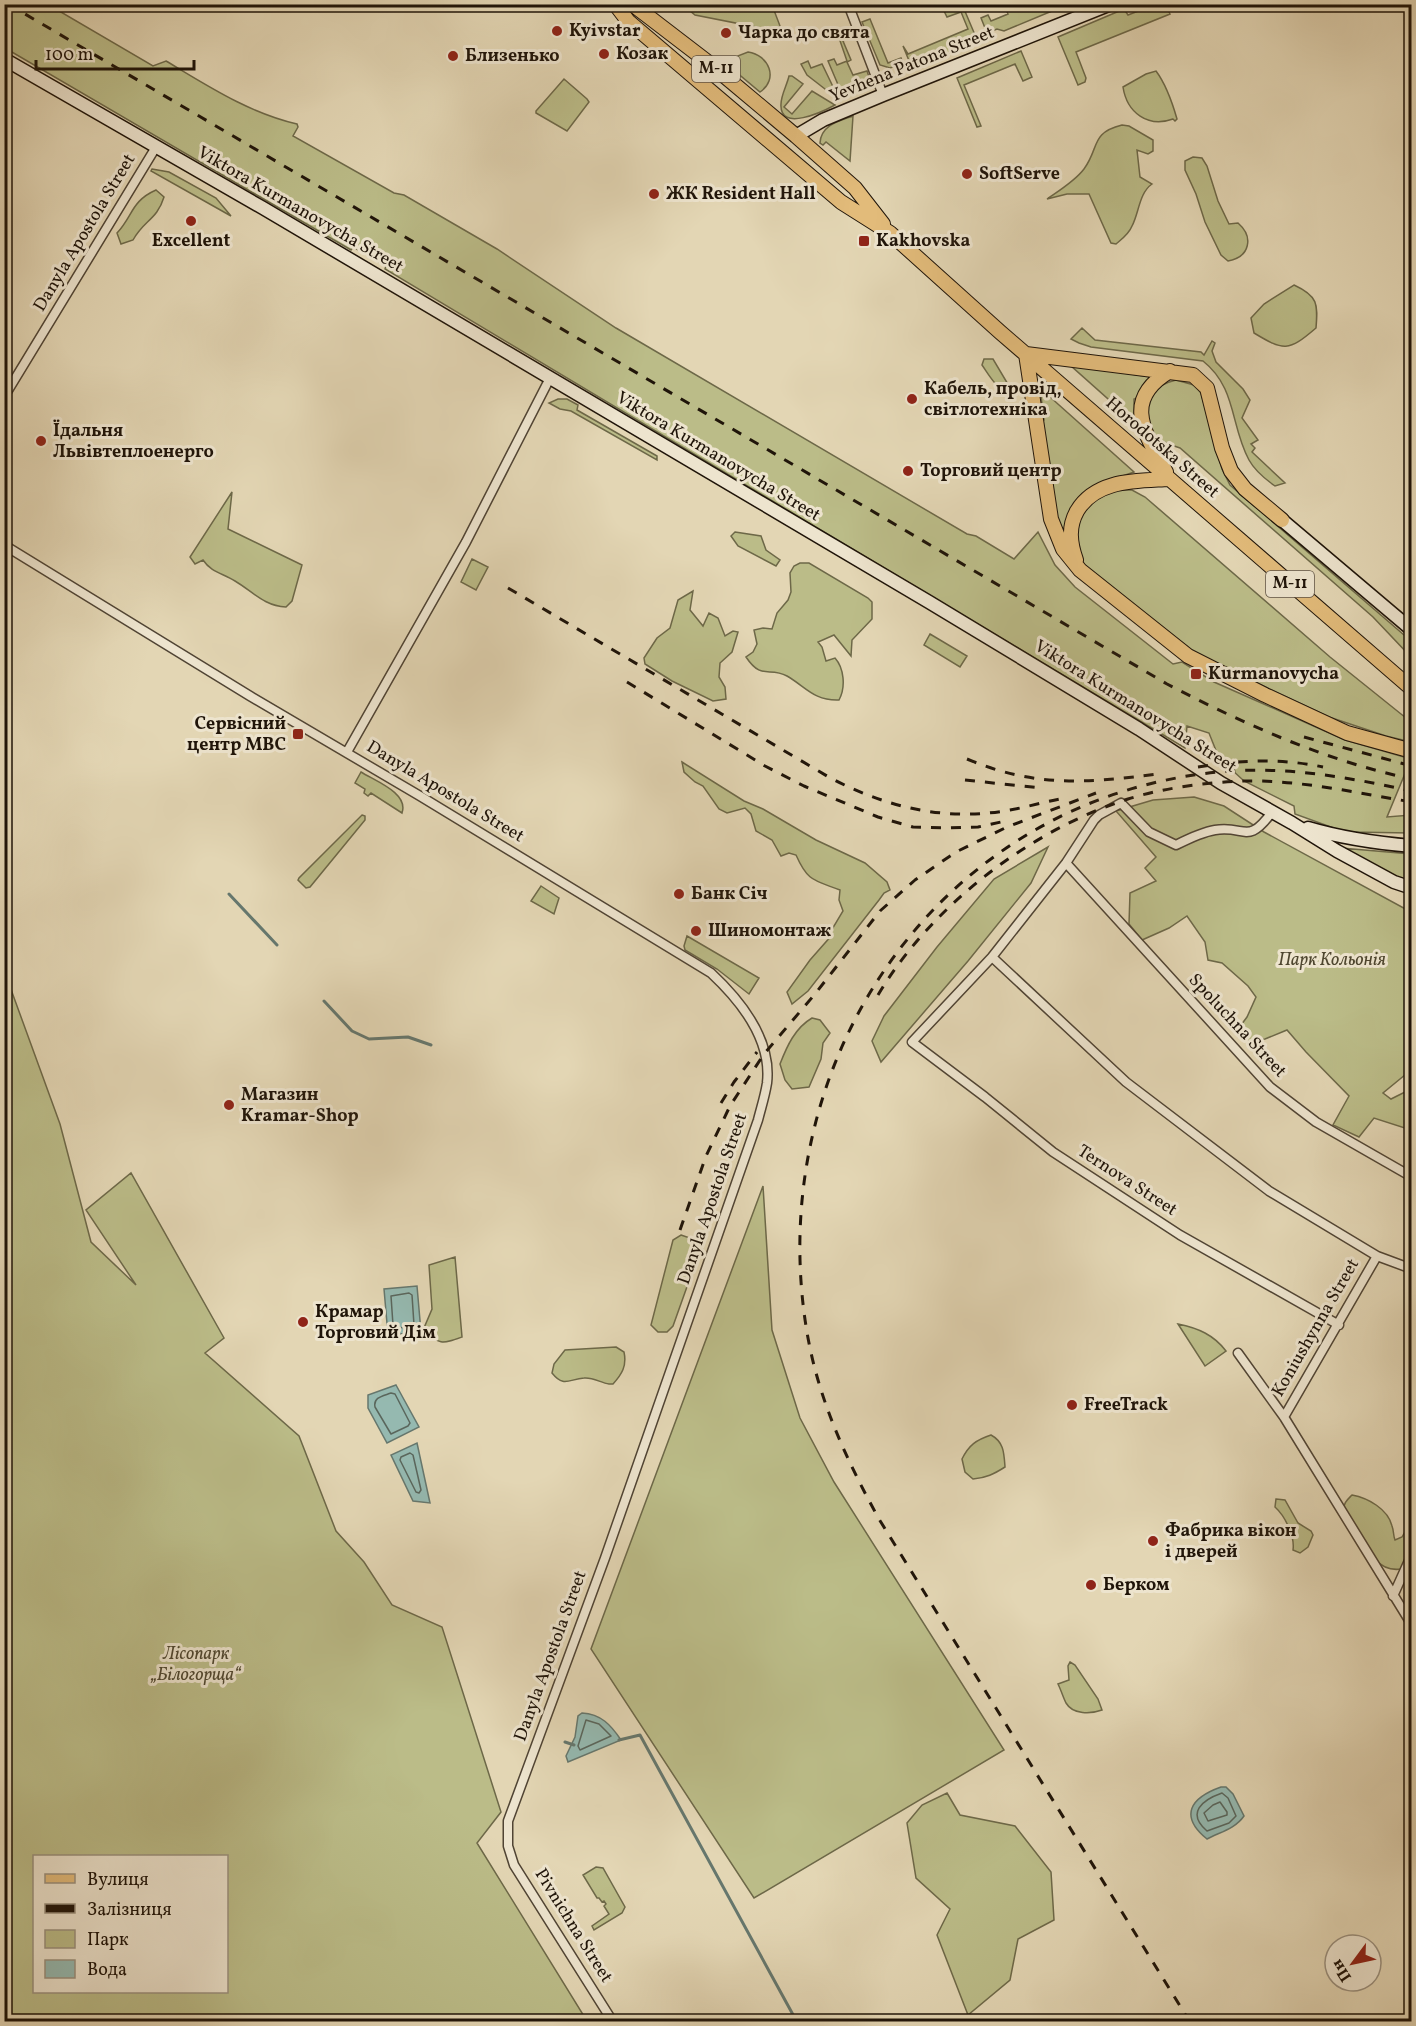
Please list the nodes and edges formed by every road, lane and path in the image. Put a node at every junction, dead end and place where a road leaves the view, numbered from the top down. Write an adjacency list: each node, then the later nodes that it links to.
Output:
1 (615, 4): 7 (main road, Horodotska Street / М-11)
2 (632, 4): 8 (main road, Horodotska Street / М-11)
3 (848, 4): 6 (street)
4 (1111, 4): 6 (street, Yevhena Patona Street)
5 (4, 59): 11 (street, Viktora Kurmanovycha Street)
6 (883, 95): 10 (street, Yevhena Patona Street)
7 (722, 100): 8 (main road); 9 (main road, Horodotska Street / М-11)
8 (757, 102): 10 (main road, Horodotska Street / М-11)
9 (758, 131): 10 (main road); 12 (main road, Horodotska Street / М-11)
10 (796, 136): 12 (main road); 13 (main road, Horodotska Street / М-11)
11 (156, 147): 16 (street, Viktora Kurmanovycha Street); 17 (street, Danyla Apostola Street)
12 (804, 170): 13 (main road, Horodotska Street / М-11)
13 (890, 233): 14 (main road, Horodotska Street / М-11)
14 (1026, 354): 15 (main road); 18 (main road, Horodotska Street / М-11); 21 (main road)
15 (1170, 371): 18 (main road); 19 (main road)
16 (550, 378): 25 (street, Danyla Apostola Street); 26 (street, Viktora Kurmanovycha Street)
17 (4, 397)
18 (1169, 479): 21 (main road); 23 (main road, Horodotska Street / М-11)
19 (1282, 520): 22 (street)
20 (4, 545): 25 (street, Danyla Apostola Street)
21 (1080, 570): 24 (main road)
22 (1412, 630)
23 (1412, 689)
24 (1412, 751)
25 (348, 752): 41 (street, Danyla Apostola Street)
26 (1272, 812): 27 (street, Viktora Kurmanovycha Street); 29 (street)
27 (1293, 823): 28 (street); 30 (street, Viktora Kurmanovycha Street)
28 (1412, 846)
29 (1066, 863): 31 (street); 32 (street, Spoluchna Street)
30 (1412, 888)
31 (992, 957): 33 (street); 35 (street, Ternova Street)
32 (1412, 1177)
33 (1377, 1256): 34 (street); 35 (street, Koniushynna Street)
34 (1412, 1269)
35 (1339, 1325): 37 (street, Koniushynna Street)
36 (1238, 1353): 37 (street, Koniushynna Street)
37 (1284, 1417): 39 (street, Koniushynna Street)
38 (1412, 1554): 39 (street)
39 (1393, 1596): 40 (street, Koniushynna Street)
40 (1412, 1625)
41 (508, 1846): 42 (street, Pivnichna Street)
42 (613, 2022)

